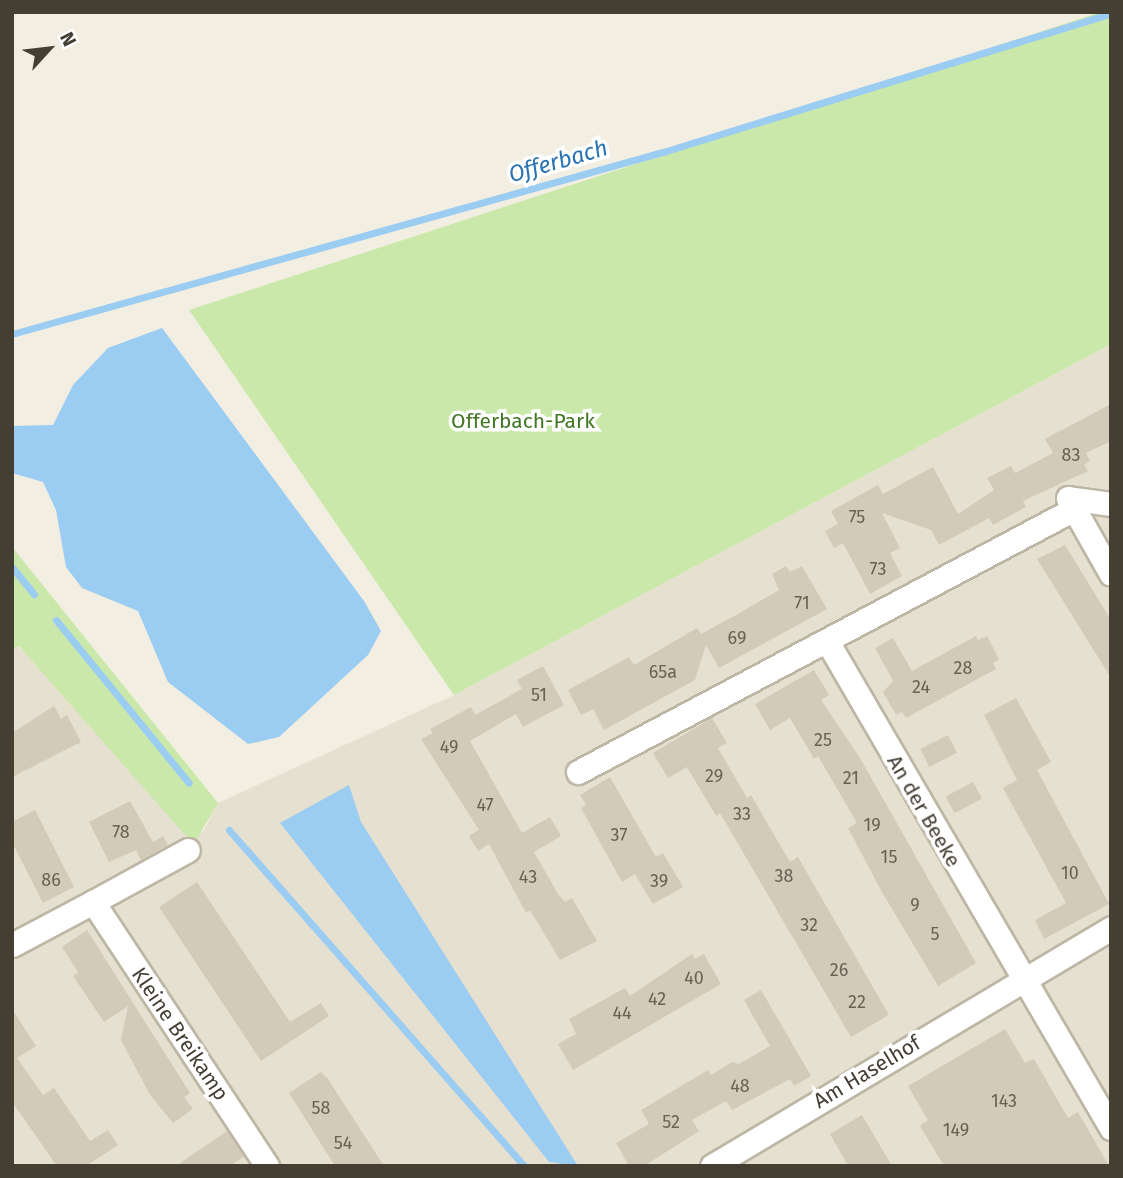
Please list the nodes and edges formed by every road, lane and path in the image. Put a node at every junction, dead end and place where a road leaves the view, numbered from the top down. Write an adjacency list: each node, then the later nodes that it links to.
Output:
1 (1110, 504): 2 (street)
2 (1074, 509): 3 (street); 4 (street)
3 (1111, 574)
4 (827, 640): 5 (street); 10 (street, An der Beeke)
5 (578, 772)
6 (188, 850): 7 (street)
7 (93, 902): 9 (street); 12 (street, Kleine Breikamp)
8 (1111, 928): 10 (street, Am Haselhof)
9 (12, 945)
10 (1023, 980): 11 (street); 13 (street, Am Haselhof)
11 (1111, 1128)
12 (267, 1166)
13 (712, 1166)

